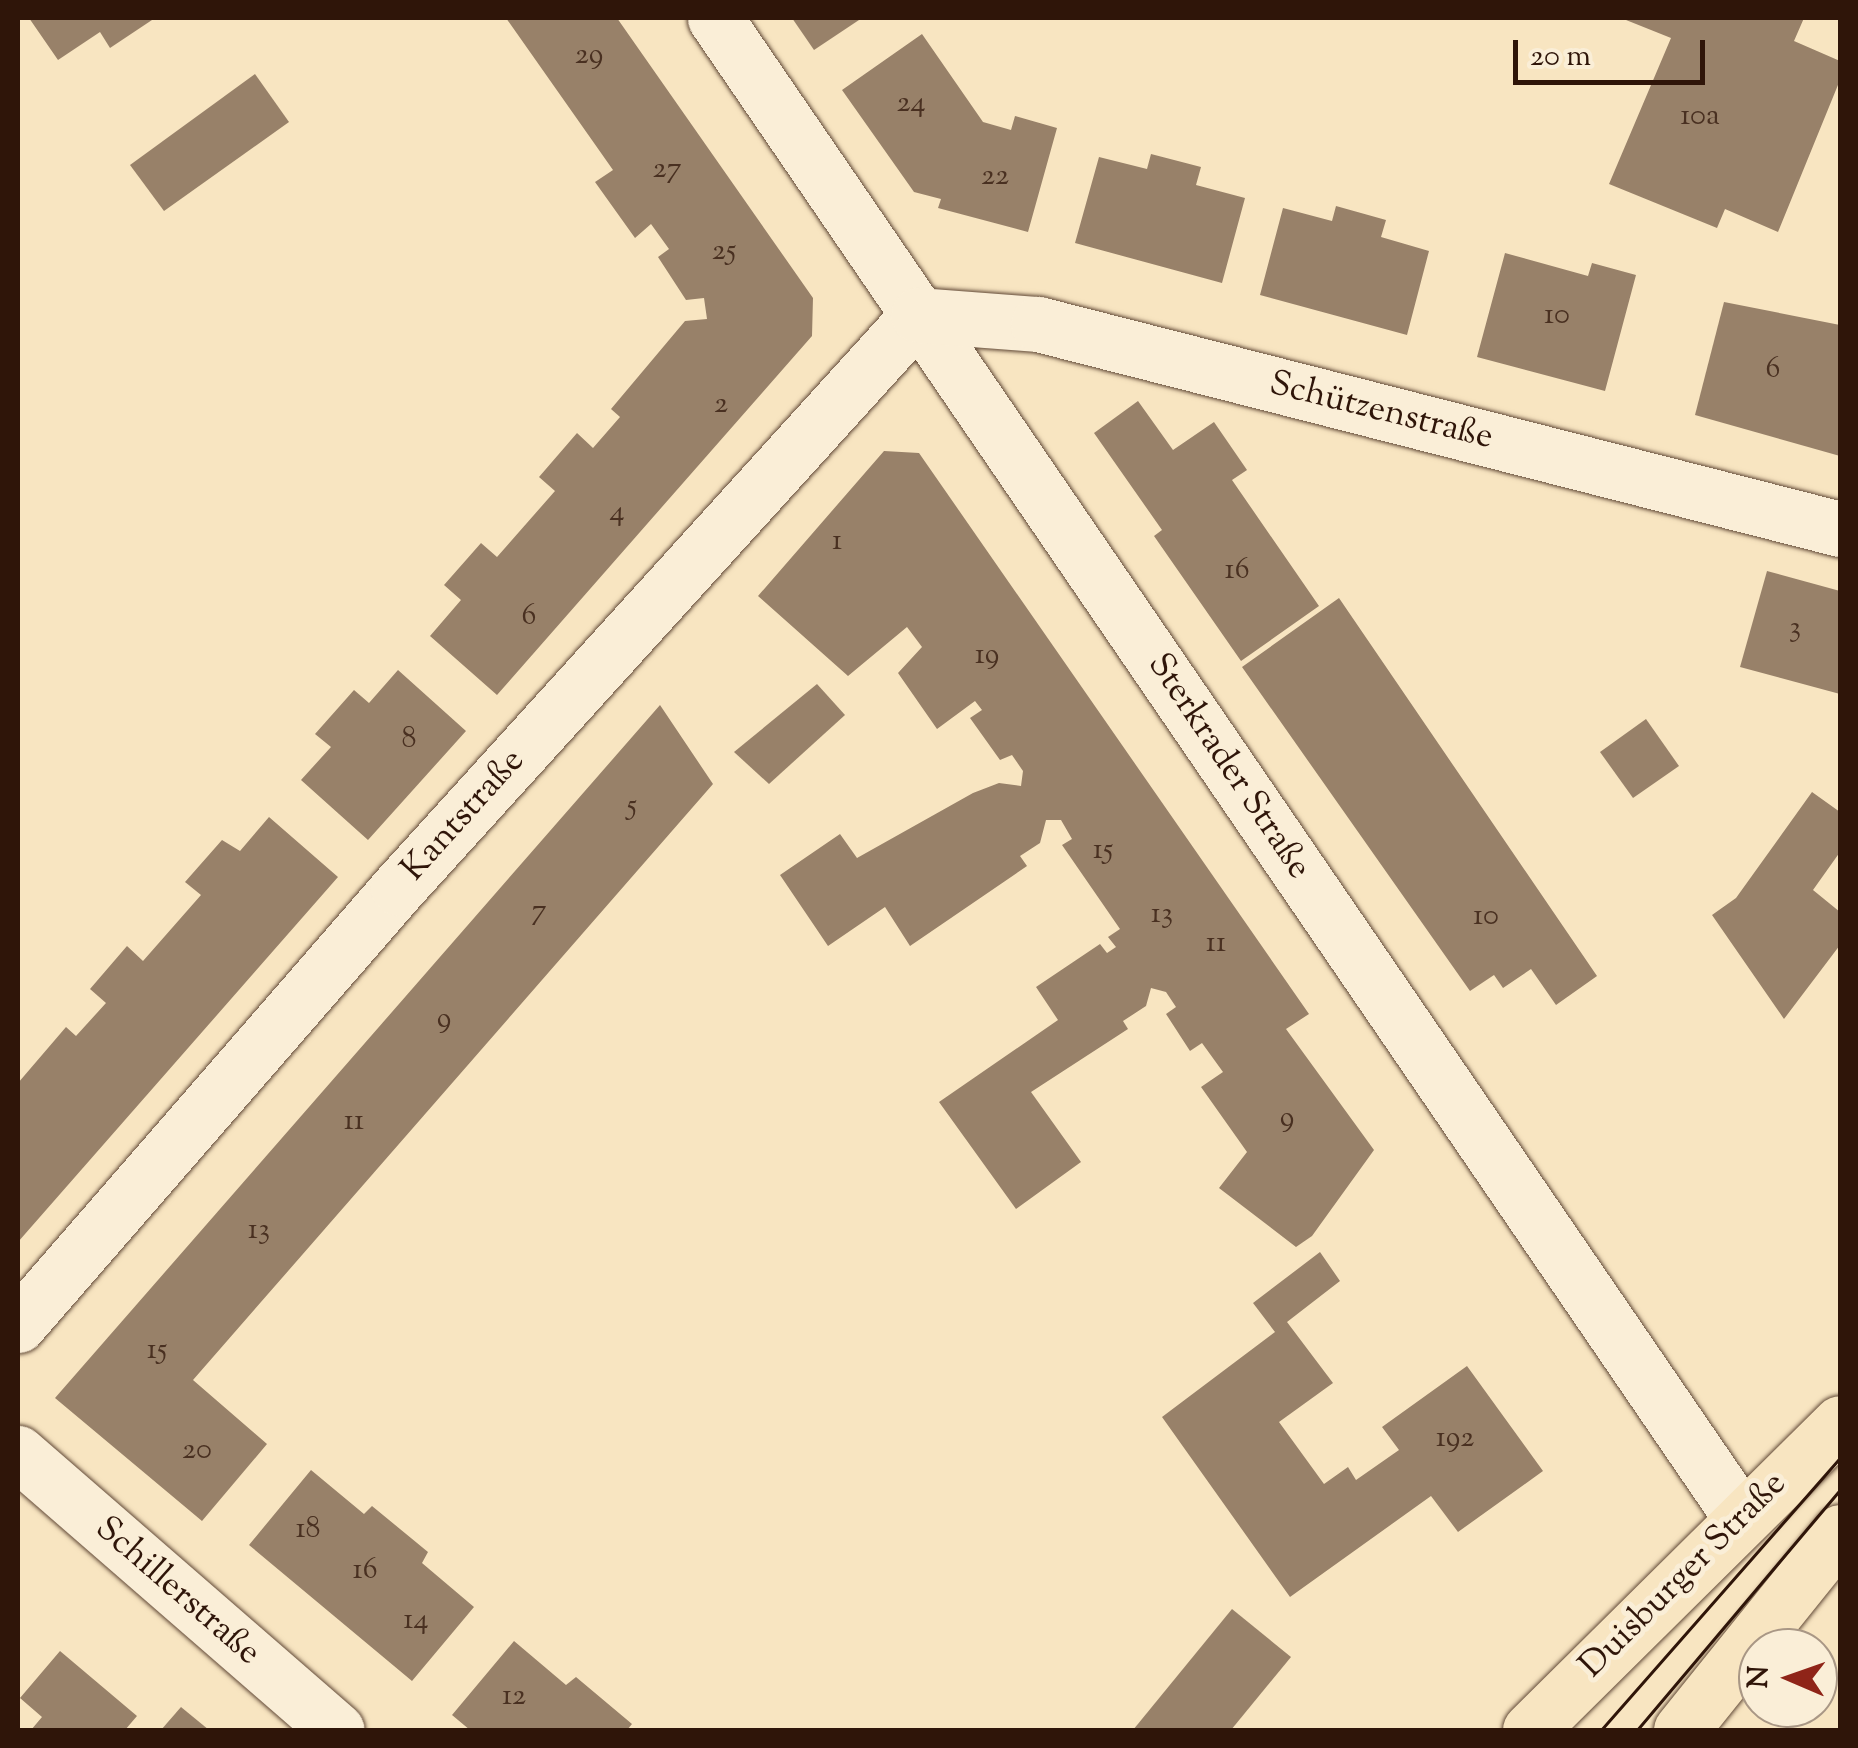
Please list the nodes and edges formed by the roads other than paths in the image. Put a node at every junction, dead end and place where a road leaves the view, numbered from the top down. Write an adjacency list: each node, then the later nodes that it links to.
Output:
1 (715, 18): 2 (street, Sterkrader Straße)
2 (918, 315): 3 (street, Schützenstraße); 4 (street, Kantstraße); 7 (street, Sterkrader Straße)
3 (1840, 529)
4 (18, 1325)
5 (1840, 1423): 7 (main road, Duisburger Straße)
6 (18, 1453): 9 (street, Schillerstraße)
7 (1740, 1516): 10 (main road, Duisburger Straße)
8 (1840, 1532): 11 (main road)
9 (337, 1730)
10 (1530, 1730)
11 (1681, 1730)

